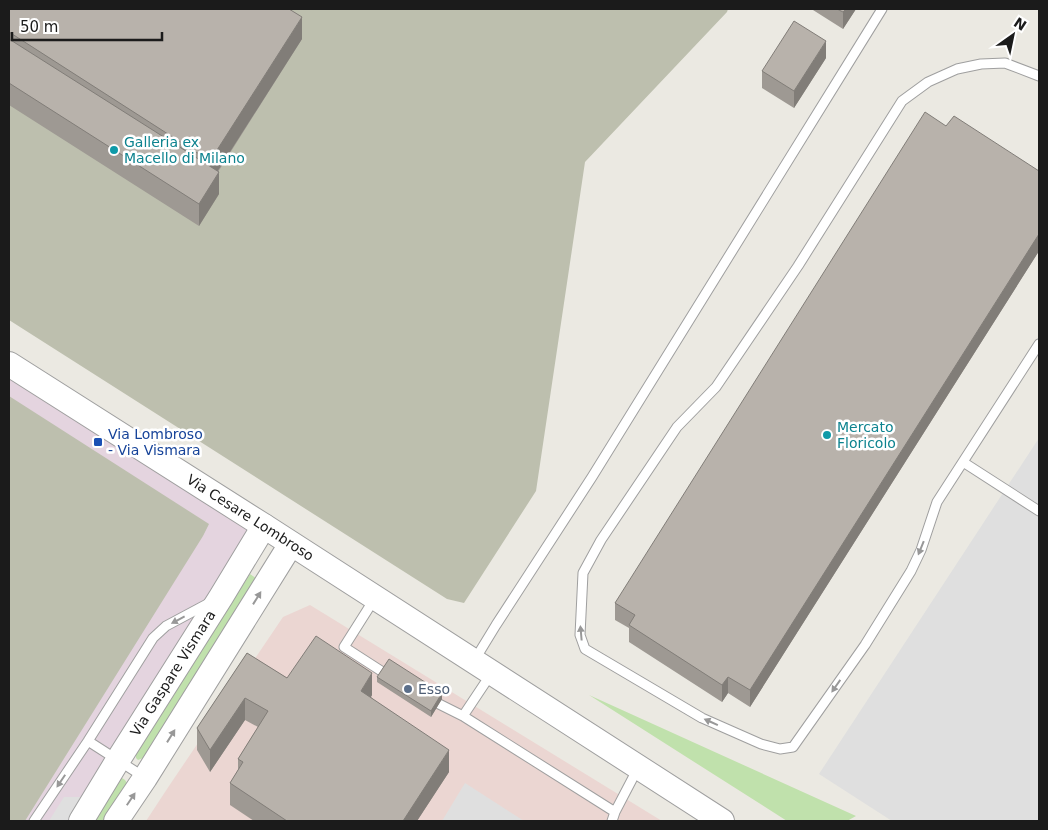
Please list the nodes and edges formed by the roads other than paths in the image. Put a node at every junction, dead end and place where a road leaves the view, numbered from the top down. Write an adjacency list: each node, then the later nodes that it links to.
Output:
1 (882, 9): 11 (lane)
2 (1039, 76): 5 (lane, one-way to 2)
3 (1039, 344): 5 (lane)
4 (9, 364): 7 (street, Via Cesare Lombroso)
5 (963, 462): 6 (lane)
6 (1039, 511)
7 (264, 526): 8 (street, Via Cesare Lombroso); 9 (street, Via Gaspare Vismara)
8 (291, 544): 10 (street, Via Cesare Lombroso); 18 (street, one-way to 8)
9 (221, 597): 15 (lane, one-way to 15); 16 (street, Via Gaspare Vismara)
10 (375, 598): 11 (street, Via Cesare Lombroso); 12 (lane)
11 (483, 667): 14 (lane); 17 (street, Via Cesare Lombroso)
12 (400, 683)
13 (424, 696): 14 (lane)
14 (463, 716): 19 (lane)
15 (88, 741): 16 (lane); 20 (lane, one-way to 20)
16 (118, 760): 18 (lane); 21 (street, Via Gaspare Vismara)
17 (638, 768): 19 (lane); 23 (street, Via Cesare Lombroso)
18 (145, 778): 22 (street, one-way to 18)
19 (614, 817)
20 (34, 821)
21 (81, 821)
22 (116, 821)
23 (722, 821)

